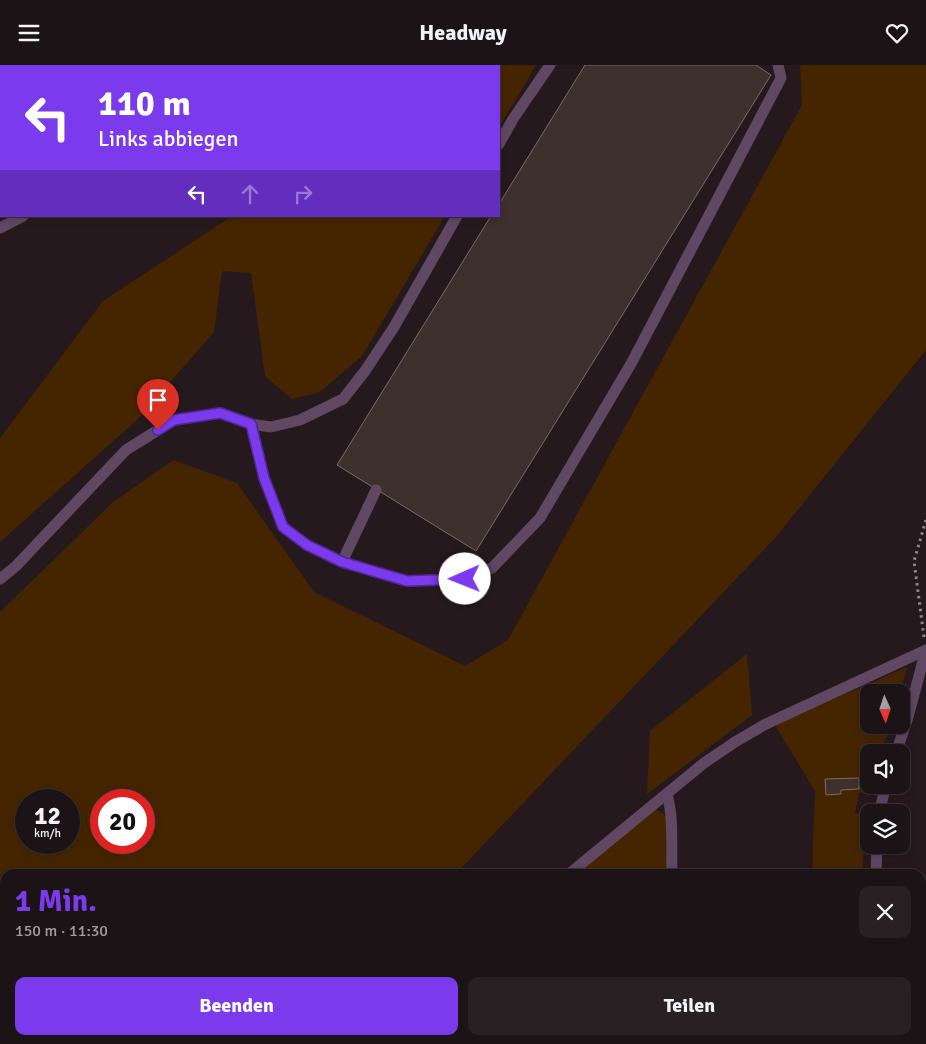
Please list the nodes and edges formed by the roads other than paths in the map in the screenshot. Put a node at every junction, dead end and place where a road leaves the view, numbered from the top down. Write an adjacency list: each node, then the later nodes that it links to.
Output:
1 (550, 65): 3 (lane)
2 (778, 65): 9 (lane)
3 (500, 142)
4 (21, 217): 6 (lane)
5 (456, 217): 7 (lane)
6 (0, 228)
7 (251, 424): 9 (lane); 10 (lane)
8 (376, 490): 9 (lane)
9 (342, 562)
10 (0, 579)
11 (926, 650): 12 (lane); 13 (lane)
12 (899, 744)
13 (667, 794): 15 (lane); 16 (lane)
14 (877, 854): 17 (lane)
15 (575, 869)
16 (672, 869)
17 (876, 869)

